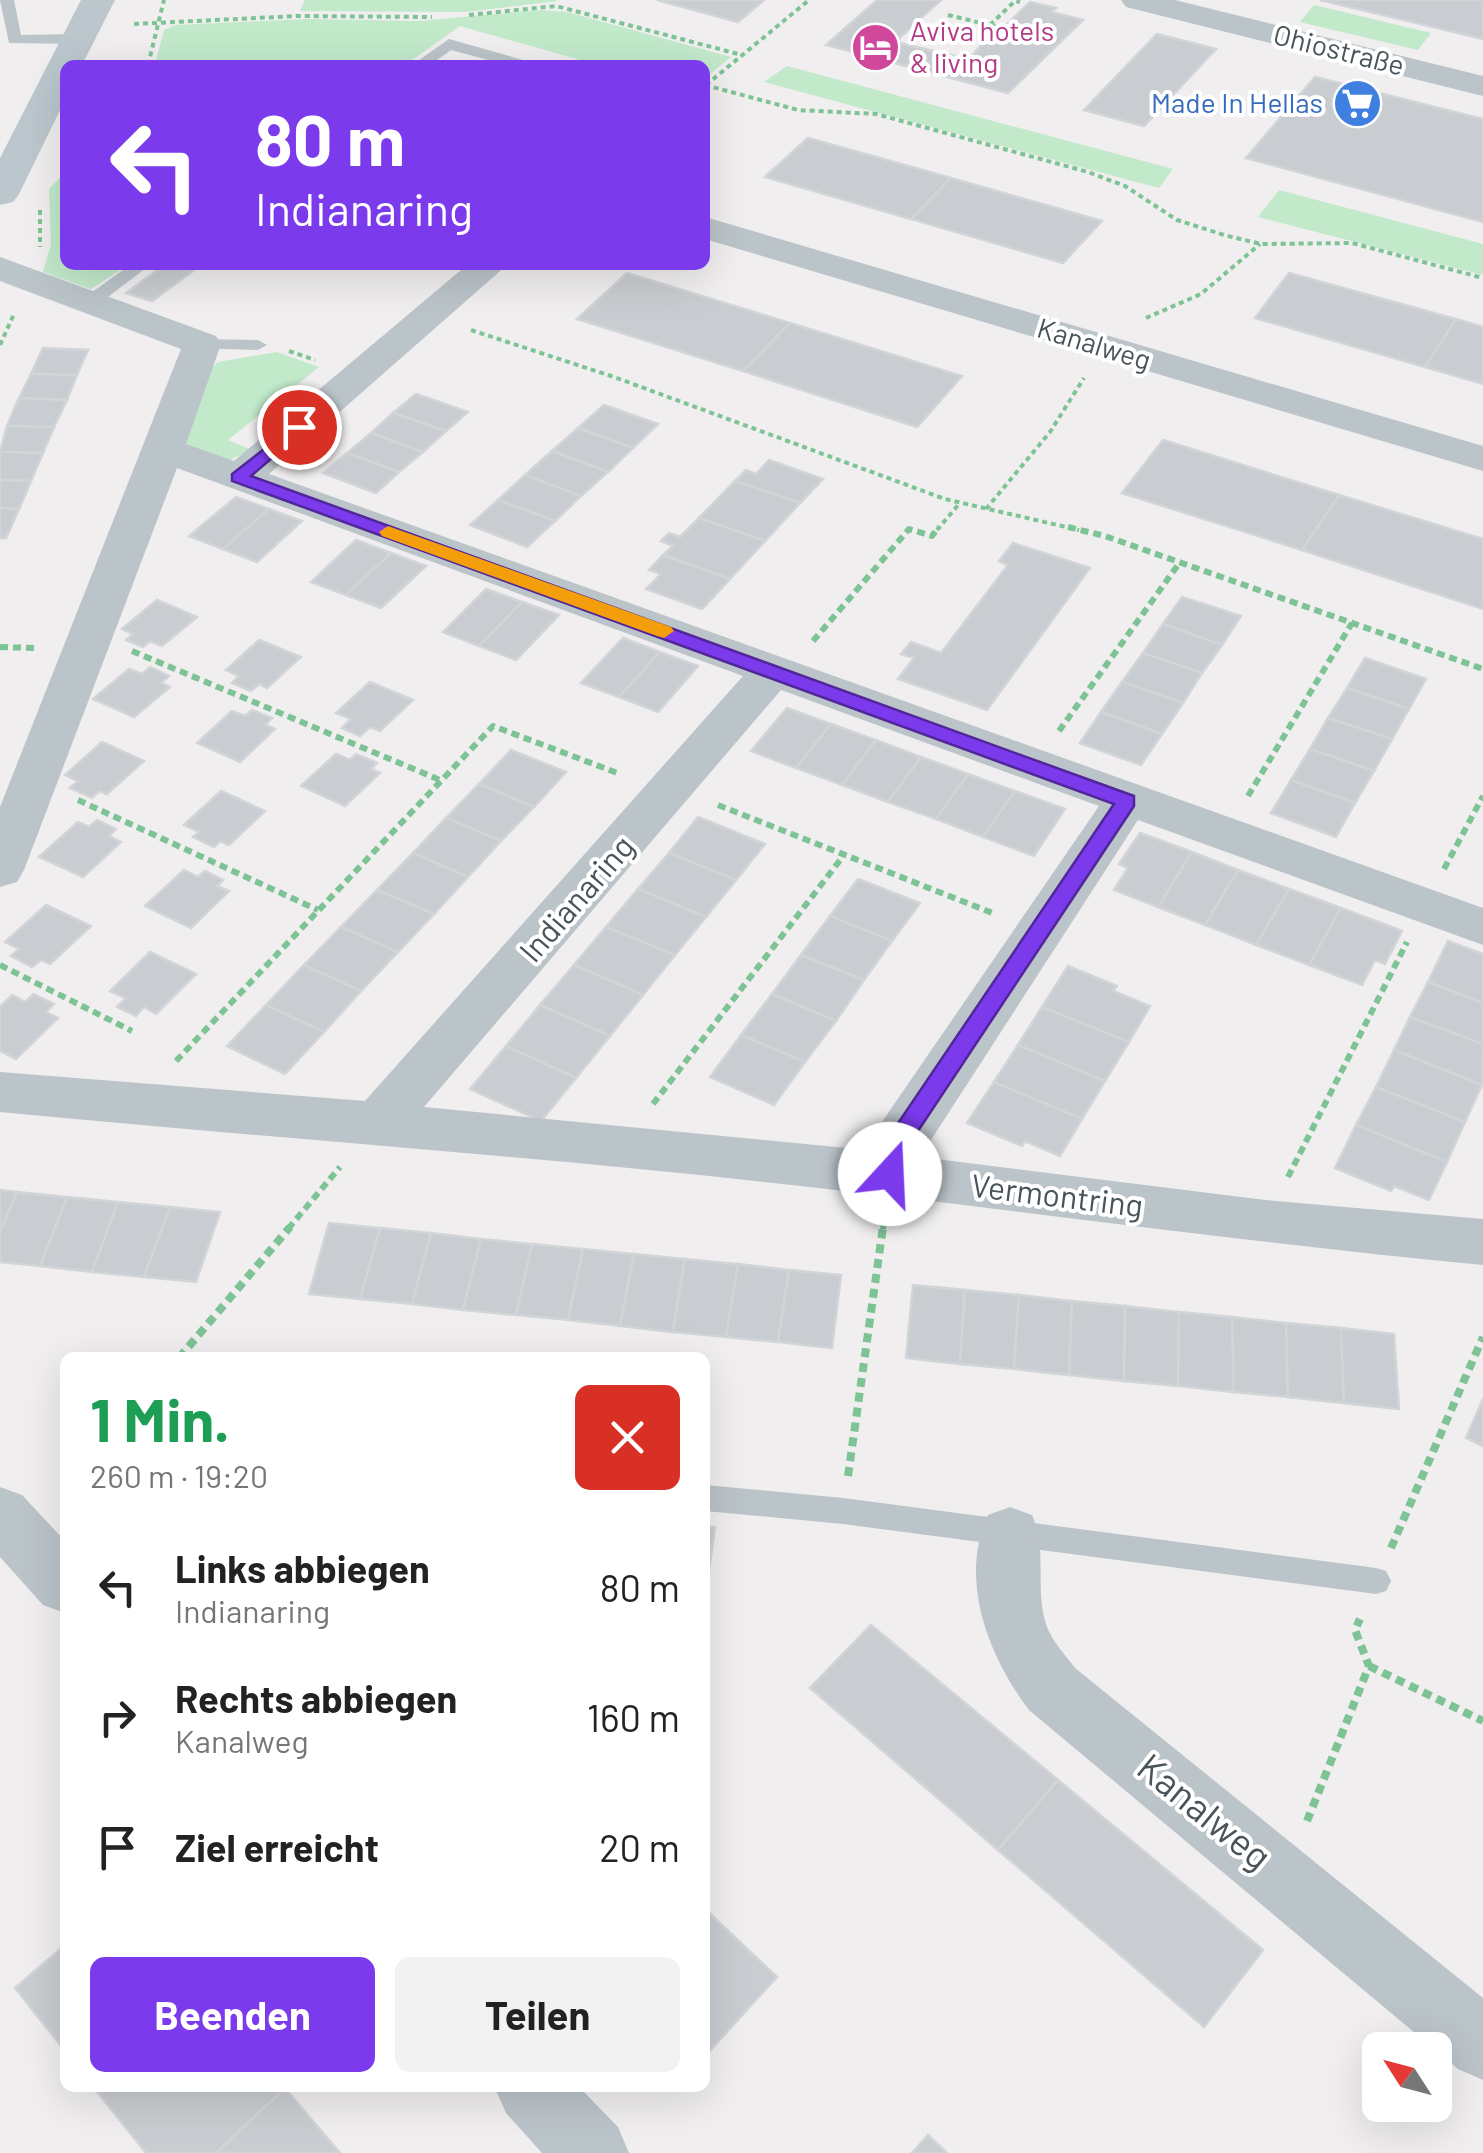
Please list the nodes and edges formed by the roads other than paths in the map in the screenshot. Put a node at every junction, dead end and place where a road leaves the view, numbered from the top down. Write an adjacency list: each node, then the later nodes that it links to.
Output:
1 (6, 0): 3 (lane)
2 (1136, 0): 8 (street, Ohiostraße)
3 (86, 22): 4 (main road)
4 (67, 60)
5 (427, 60): 6 (lane)
6 (506, 60)
7 (60, 74): 9 (main road)
8 (1483, 86)
9 (0, 194)
10 (710, 229): 18 (street, Kanalweg)
11 (0, 268): 14 (street)
12 (134, 270): 14 (lane)
13 (483, 270): 19 (street)
14 (90, 302): 15 (street)
15 (202, 344): 16 (lane); 17 (street)
16 (258, 346)
17 (165, 450): 19 (street); 22 (street)
18 (1483, 459)
19 (239, 478): 20 (street)
20 (773, 671): 21 (street); 25 (street, Indianaring)
21 (1127, 801): 23 (street); 26 (street)
22 (0, 870)
23 (1483, 927)
24 (0, 1092): 25 (street)
25 (378, 1123): 26 (street)
26 (890, 1174): 27 (street, Vermontring)
27 (1483, 1242)
28 (710, 1499): 30 (lane)
29 (0, 1514): 31 (street)
30 (1010, 1534): 32 (lane); 33 (street, Kanalweg)
31 (60, 1579)
32 (1376, 1582)
33 (1483, 2044)
34 (535, 2092): 35 (street)
35 (592, 2153)

